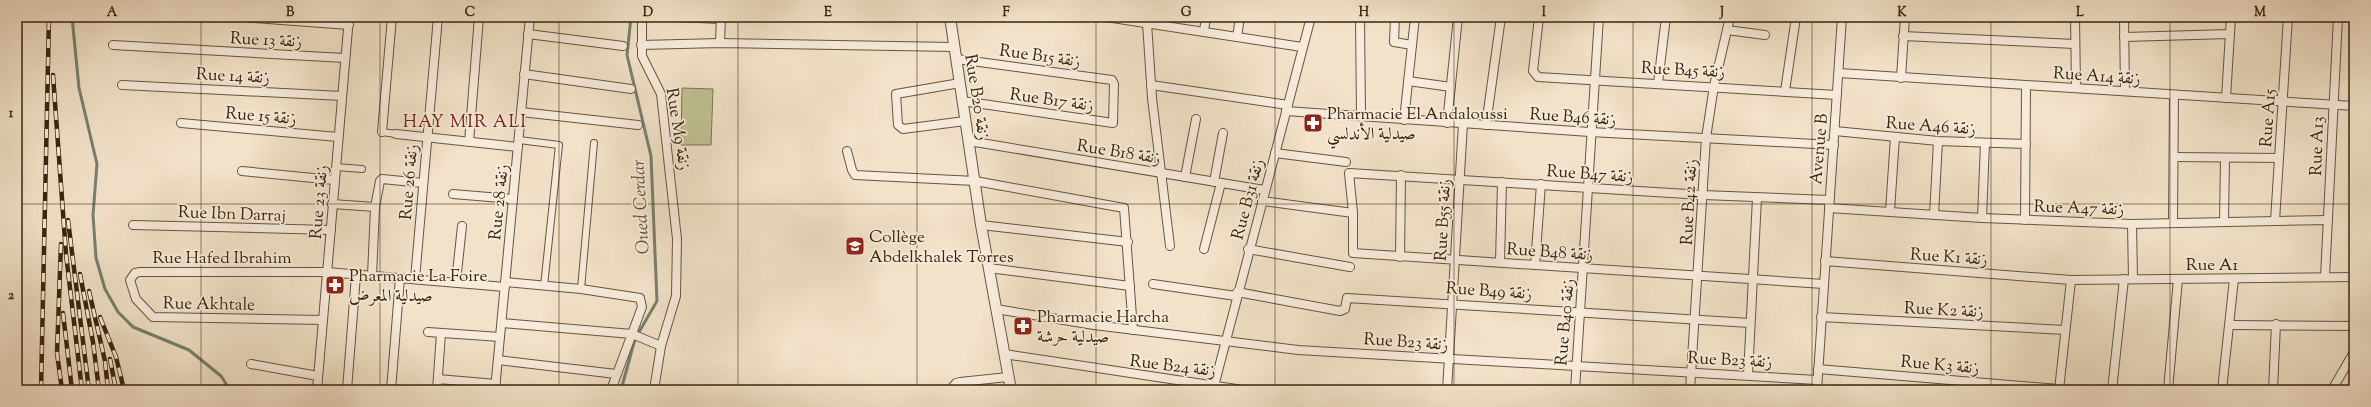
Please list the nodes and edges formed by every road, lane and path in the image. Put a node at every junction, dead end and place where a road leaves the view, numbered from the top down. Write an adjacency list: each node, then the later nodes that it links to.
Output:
1 (241, 17): 31 (street)
2 (392, 17): 87 (street)
3 (438, 17): 92 (street, Rue 26 زنقة)
4 (479, 17): 98 (street)
5 (530, 17): 35 (street, Rue 28 زنقة)
6 (642, 17): 44 (street, Rue M9 زنقة)
7 (678, 17): 30 (street)
8 (950, 17): 47 (street, Rue B20 زنقة)
9 (1106, 17): 32 (street)
10 (1206, 17): 34 (street)
11 (1240, 17): 40 (street)
12 (1310, 17): 48 (street, Rue B31 زنقة)
13 (1360, 17): 77 (street)
14 (1395, 17): 46 (street)
15 (1415, 17): 46 (street)
16 (1458, 17): 62 (street)
17 (1501, 17): 86 (street)
18 (1539, 17): 54 (street, Rue B45 زنقة)
19 (1599, 17): 54 (street, Rue B40 زنقة)
20 (1666, 17): 57 (street)
21 (1730, 17): 33 (street, Rue B42 زنقة)
22 (1796, 17): 65 (street)
23 (1842, 17): 52 (street, Avenue B)
24 (1905, 17): 38 (street)
25 (2075, 17): 42 (street)
26 (2124, 17): 39 (street)
27 (2231, 17): 36 (street)
28 (2288, 17): 72 (street, Rue A15)
29 (2338, 17): 73 (street, Rue A13)
30 (720, 18): 41 (street)
31 (349, 21): 49 (street, Rue 23 زنقة)
32 (1147, 23): 34 (street); 60 (street)
33 (1727, 30): 37 (street); 61 (street, Rue B42 زنقة)
34 (1204, 32): 40 (street)
35 (528, 34): 45 (street); 51 (street, Rue 28 زنقة)
36 (2230, 34): 39 (street); 70 (street)
37 (1765, 35)
38 (1903, 36): 42 (street); 53 (street)
39 (2124, 36): 66 (street)
40 (1237, 37): 48 (street)
41 (720, 43): 44 (street); 47 (street)
42 (2075, 44): 63 (street)
43 (113, 45): 49 (street, Rue 13 زنقة)
44 (641, 45): 200 (street, Rue M9 زنقة)
45 (623, 46)
46 (1412, 46): 55 (street)
47 (954, 47): 50 (street, Rue B20 زنقة)
48 (1302, 47): 75 (street, Rue B31 زنقة)
49 (345, 58): 69 (street, Rue 23 زنقة)
50 (957, 59): 56 (street, Rue B20 زنقة); 82 (street, Rue B15 زنقة)
51 (524, 74): 64 (street); 76 (street, Rue 28 زنقة)
52 (1839, 74): 53 (street, Rue A14 زنقة); 67 (street, Avenue B)
53 (1901, 78): 59 (street, Rue A14 زنقة)
54 (1594, 79): 57 (street, Rue B45 زنقة); 88 (street, Rue B40 زنقة)
55 (1408, 82): 62 (street); 79 (street)
56 (960, 83): 71 (street, Rue B20 زنقة); 80 (street)
57 (1658, 83): 61 (street, Rue B45 زنقة)
58 (122, 85): 69 (street, Rue 14 زنقة)
59 (2026, 85): 63 (street, Rue A14 زنقة); 102 (street)
60 (1151, 86): 75 (street, Rue B46 زنقة); 113 (street)
61 (1714, 86): 65 (street, Rue B45 زنقة); 94 (street, Rue B42 زنقة)
62 (1451, 87): 83 (street)
63 (2076, 88): 66 (street, Rue A14 زنقة)
64 (631, 89)
65 (1785, 91): 67 (street, Rue B45 زنقة)
66 (2125, 91): 68 (street, Rue A14 زنقة)
67 (1837, 95): 89 (street, Avenue B)
68 (2174, 95): 70 (street, Rue A14 زنقة); 106 (street)
69 (342, 96): 93 (street, Rue 23 زنقة)
70 (2226, 98): 72 (street, Rue A14 زنقة)
71 (962, 101): 80 (street, Rue B20 زنقة); 82 (street, Rue B17 زنقة)
72 (2283, 101): 73 (street, Rue A14 زنقة); 108 (street, Rue A15)
73 (2333, 105): 74 (street, Rue A14 زنقة); 139 (street, Rue A13)
74 (2354, 106)
75 (1287, 108): 77 (street, Rue B46 زنقة); 105 (street, Rue B31 زنقة)
76 (521, 112): 85 (street); 99 (street, Rue 28 زنقة)
77 (1361, 117): 79 (street, Rue B46 زنقة)
78 (1196, 119): 116 (street)
79 (1404, 120): 83 (street, Rue B46 زنقة)
80 (965, 121): 96 (street, Rue B20 زنقة)
81 (181, 123): 93 (street, Rue 15 زنقة)
82 (1113, 123)
83 (1447, 123): 84 (street, Rue B46 زنقة)
84 (1463, 124): 86 (street, Rue B46 زنقة); 117 (street, Rue B55 زنقة)
85 (638, 125)
86 (1486, 125): 88 (street, Rue B46 زنقة)
87 (382, 132): 91 (street)
88 (1590, 132): 94 (street, Rue B46 زنقة); 124 (street, Rue B40 زنقة)
89 (1835, 132): 95 (street, Rue A46 زنقة); 103 (street, Avenue B)
90 (1223, 133): 121 (street)
91 (396, 134): 92 (street)
92 (427, 136): 98 (street); 120 (street, Rue 26 زنقة)
93 (338, 137): 110 (street, Rue 23 زنقة)
94 (1706, 138): 103 (street, Rue B46 زنقة); 127 (street, Rue B42 زنقة)
95 (1895, 138): 97 (street, Rue A46 زنقة); 134 (street)
96 (969, 141): 113 (street, Rue B18 زنقة); 119 (street, Rue B20 زنقة)
97 (1938, 141): 101 (street, Rue A46 زنقة); 136 (street)
98 (468, 142): 99 (street)
99 (519, 143): 129 (street, Rue 28 زنقة); 178 (street)
100 (594, 143): 180 (street)
101 (1985, 143): 102 (street, Rue A46 زنقة); 137 (street)
102 (2026, 144): 138 (street)
103 (1834, 145): 132 (street, Avenue B)
104 (847, 151): 119 (street)
105 (1275, 153): 109 (street); 125 (street, Rue B31 زنقة)
106 (2174, 157): 107 (street); 141 (street)
107 (2225, 158): 108 (street); 142 (street)
108 (2279, 158): 140 (street, Rue A15)
109 (1346, 162)
110 (336, 167): 111 (street); 118 (street, Rue 23 زنقة)
111 (362, 169)
112 (242, 171): 118 (street)
113 (1160, 173): 116 (street, Rue B18 زنقة); 149 (street)
114 (1349, 173): 115 (street, Rue B47 زنقة); 135 (street, Rue B48 زنقة)
115 (1401, 175): 117 (street, Rue B47 زنقة); 152 (street)
116 (1185, 177): 121 (street, Rue B18 زنقة)
117 (1458, 179): 122 (street, Rue B47 زنقة); 153 (street, Rue B55 زنقة)
118 (334, 180): 131 (street, Rue 23 زنقة)
119 (975, 181): 145 (street, Rue B20 زنقة); 148 (street)
120 (423, 182): 133 (street); 169 (street, Rue 26 زنقة)
121 (1218, 182): 125 (street, Rue B18 زنقة); 150 (street)
122 (1502, 182): 123 (street, Rue B47 زنقة); 155 (street)
123 (1541, 184): 124 (street, Rue B47 زنقة); 156 (street)
124 (1588, 187): 127 (street, Rue B47 زنقة); 159 (street, Rue B40 زنقة)
125 (1264, 190): 130 (street, Rue B31 زنقة)
126 (453, 194): 129 (street)
127 (1703, 195): 128 (street, Rue B47 زنقة); 163 (street, Rue B42 زنقة)
128 (1757, 198): 132 (street, Rue B47 زنقة); 167 (street)
129 (513, 199): 177 (street, Rue 28 زنقة)
130 (1262, 201): 135 (street); 151 (street, Rue B31 زنقة)
131 (332, 204): 133 (street); 147 (street, Rue 23 زنقة)
132 (1829, 204): 134 (street, Rue A47 زنقة); 154 (street, Avenue B)
133 (375, 207): 164 (street)
134 (1890, 211): 136 (street, Rue A47 زنقة)
135 (1353, 213): 152 (street, Rue B48 زنقة)
136 (1934, 215): 137 (street, Rue A47 زنقة)
137 (1982, 218): 138 (street, Rue A47 زنقة)
138 (2025, 220): 143 (street, Rue A47 زنقة)
139 (2328, 220): 140 (street, Rue A47 زنقة); 165 (street, Rue A13)
140 (2275, 221): 142 (street, Rue A47 زنقة)
141 (2173, 222): 142 (street, Rue A47 زنقة); 143 (street, Rue A47 زنقة)
142 (2224, 222)
143 (2132, 224): 170 (street)
144 (133, 225): 147 (street, Rue Ibn Darraj)
145 (981, 225): 148 (street); 158 (street, Rue B20 زنقة)
146 (462, 226): 174 (street)
147 (330, 230): 161 (street, Rue 23 زنقة)
148 (1128, 242): 179 (street)
149 (1170, 246)
150 (1204, 249)
151 (1248, 249): 157 (street); 181 (street, Rue B31 زنقة)
152 (1400, 257): 153 (street, Rue B48 زنقة)
153 (1455, 259): 155 (street, Rue B48 زنقة); 182 (street, Rue B55 زنقة)
154 (1825, 261): 173 (street, Rue K1 زنقة); 176 (street, Avenue B)
155 (1500, 262): 156 (street, Rue B48 زنقة)
156 (1535, 265): 159 (street, Rue B48 زنقة)
157 (1350, 267)
158 (989, 268): 179 (street); 183 (street, Rue B20 زنقة)
159 (1584, 268): 163 (street, Rue B48 زنقة); 184 (street, Rue B40 زنقة)
160 (140, 272): 161 (street, Rue Hafed Ibrahim); 186 (street, Rue Akhtale)
161 (327, 272): 162 (street, Rue Hafed Ibrahim); 186 (street, Rue 23 زنقة)
162 (356, 275): 164 (street, Rue Hafed Ibrahim); 219 (street)
163 (1699, 275): 167 (street, Rue B48 زنقة); 187 (street, Rue B42 زنقة)
164 (372, 276): 166 (street, Rue Hafed Ibrahim)
165 (2325, 277): 168 (street, Rue A1); 172 (street, Rue A1)
166 (400, 278): 169 (street, Rue Hafed Ibrahim); 220 (street)
167 (1753, 278): 176 (street, Rue B48 زنقة); 189 (street)
168 (2354, 278)
169 (415, 279): 174 (street, Rue Hafed Ibrahim)
170 (2128, 279): 171 (street, Rue A1); 173 (street, Rue A1); 231 (street)
171 (2178, 279): 172 (street, Rue A1); 232 (street)
172 (2234, 279): 191 (street)
173 (2071, 280): 194 (street)
174 (456, 282): 177 (street, Rue Hafed Ibrahim)
175 (1153, 284): 181 (street)
176 (1824, 284): 185 (street, Avenue B)
177 (505, 285): 178 (street, Rue Hafed Ibrahim); 188 (street, Rue 28 زنقة)
178 (544, 286): 180 (street, Rue Hafed Ibrahim)
179 (1130, 286): 193 (street)
180 (581, 289): 197 (street, Rue Hafed Ibrahim)
181 (1237, 294): 182 (street, Rue B49 زنقة); 199 (street, Rue B31 زنقة)
182 (1452, 303): 184 (street, Rue B49 زنقة); 203 (street, Rue B55 زنقة)
183 (996, 309): 193 (street, Rue B23 زنقة); 202 (street, Rue B20 زنقة)
184 (1581, 311): 187 (street, Rue B49 زنقة); 206 (street, Rue B40 زنقة)
185 (1821, 317): 194 (street, Rue K2 زنقة); 207 (street, Avenue B)
186 (323, 320): 211 (street, Rue 23 زنقة)
187 (1695, 320): 189 (street, Rue B49 زنقة); 208 (street, Rue B42 زنقة)
188 (502, 323): 197 (street); 198 (street, Rue 28 زنقة)
189 (1750, 323): 210 (street)
190 (2276, 324): 191 (street); 192 (street); 234 (street)
191 (2231, 325): 233 (street)
192 (2354, 326)
193 (1133, 330): 199 (street, Rue B23 زنقة)
194 (2065, 330): 217 (street)
195 (428, 332): 196 (street)
196 (441, 333): 198 (street); 213 (street)
197 (633, 334): 200 (street); 209 (street)
198 (500, 337): 204 (street, Rue 28 زنقة)
199 (1226, 340): 203 (street, Rue B23 زنقة); 216 (street, Rue B31 زنقة)
200 (661, 346): 223 (street, Rue M9 زنقة)
201 (2354, 352): 235 (street)
202 (1004, 354): 212 (street, Rue B20 زنقة); 216 (street, Rue B24 زنقة)
203 (1448, 359): 206 (street, Rue B23 زنقة); 227 (street, Rue B55 زنقة)
204 (498, 360): 209 (street); 215 (street, Rue 28 زنقة)
205 (251, 364): 211 (street)
206 (1576, 365): 208 (street, Rue B23 زنقة); 228 (street, Rue B40 زنقة)
207 (1818, 369): 214 (street, Avenue B); 217 (street, Rue K3 زنقة)
208 (1691, 372): 210 (street, Rue B23 زنقة); 229 (street, Rue B42 زنقة)
209 (616, 374): 222 (street)
210 (1748, 375): 214 (street, Rue B23 زنقة)
211 (318, 376): 218 (street, Rue 23 زنقة)
212 (1008, 377): 224 (street); 225 (street, Rue B20 زنقة)
213 (438, 379): 215 (street); 221 (street)
214 (1817, 380): 230 (street, Avenue B)
215 (496, 387)
216 (1214, 387): 226 (street, Rue B24 زنقة)
217 (2059, 389)
218 (317, 390)
219 (347, 390)
220 (391, 390)
221 (437, 390)
222 (611, 390)
223 (654, 390)
224 (950, 390)
225 (1011, 390)
226 (1243, 390)
227 (1447, 390)
228 (1575, 390)
229 (1690, 390)
230 (1816, 390)
231 (2112, 390)
232 (2168, 390)
233 (2222, 390)
234 (2273, 390)
235 (2332, 390)

